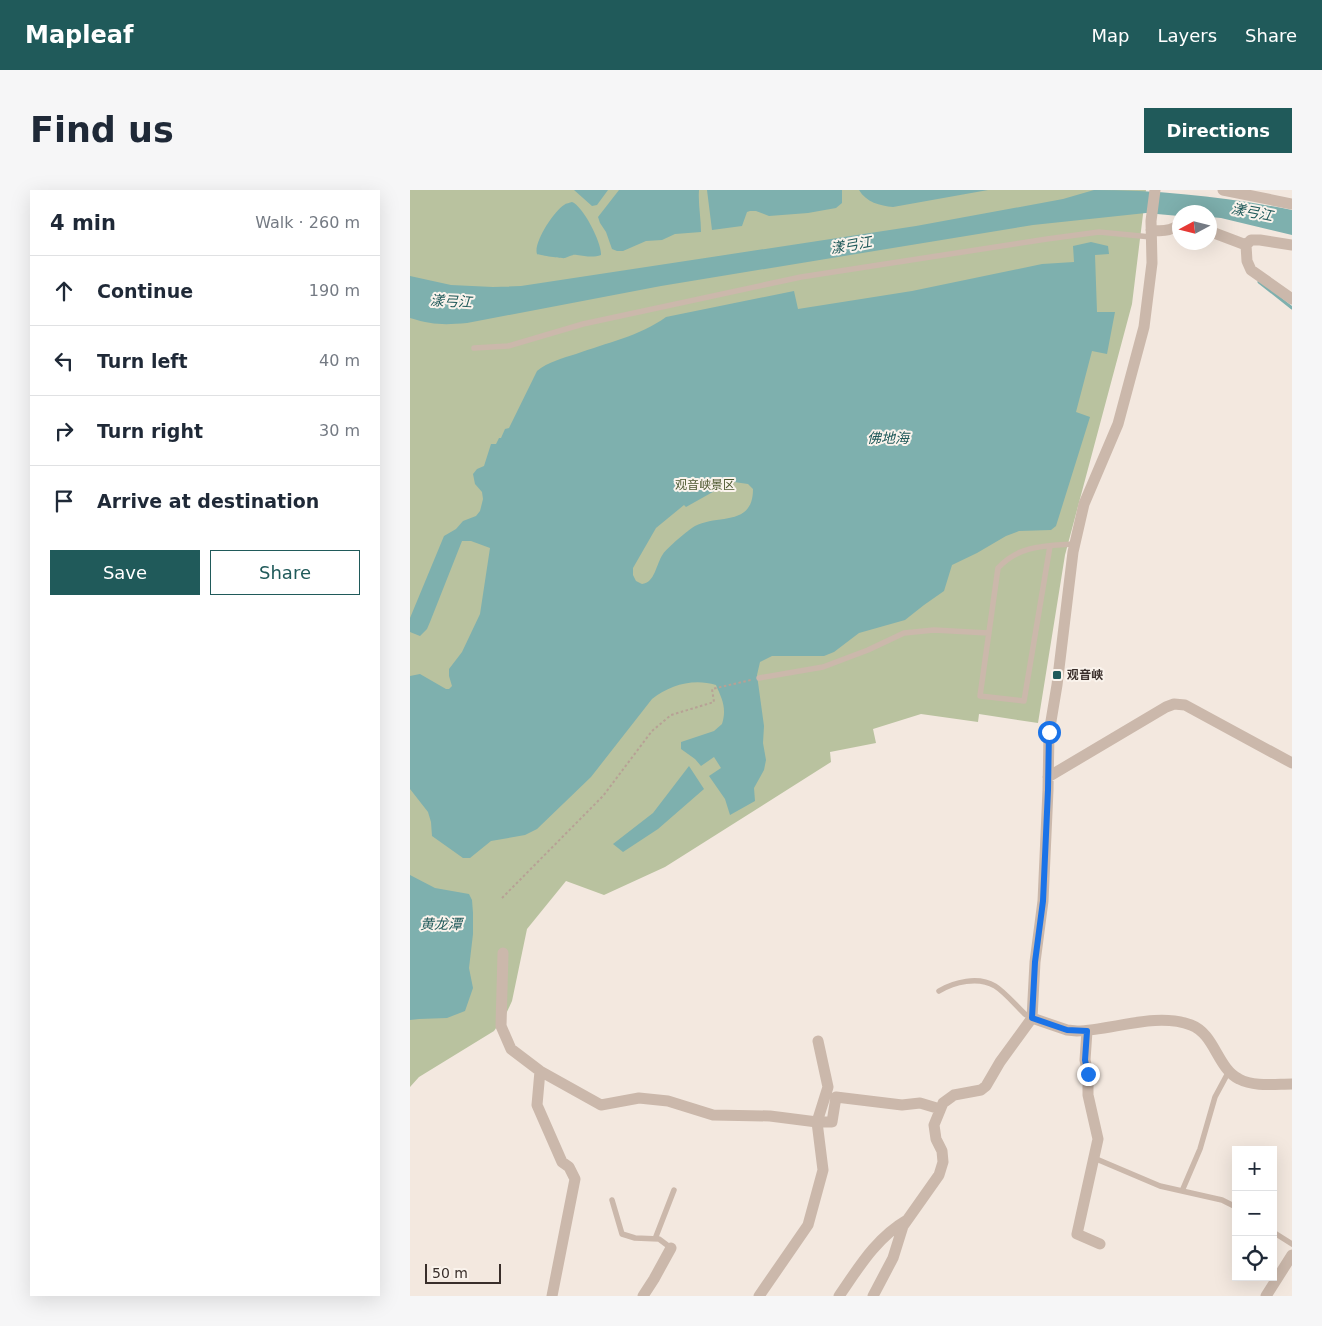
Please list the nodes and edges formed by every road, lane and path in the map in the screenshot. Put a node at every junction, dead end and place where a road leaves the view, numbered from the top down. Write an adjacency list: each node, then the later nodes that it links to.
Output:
1 (1155, 190): 4 (street)
2 (1223, 190): 3 (street)
3 (1292, 204)
4 (1151, 229): 5 (street); 10 (lane); 11 (street)
5 (1172, 229)
6 (1217, 234): 7 (street)
7 (1246, 245): 8 (street); 9 (street)
8 (1292, 245)
9 (1292, 299)
10 (474, 348)
11 (1074, 544): 12 (lane); 16 (street)
12 (1050, 546): 13 (lane); 13 (lane)
13 (988, 633): 14 (lane)
14 (759, 678): 17 (path)
15 (1292, 763): 16 (street)
16 (1048, 777): 20 (street)
17 (502, 898)
18 (504, 953): 23 (street)
19 (938, 991): 20 (lane)
20 (1032, 1018): 21 (street); 26 (street)
21 (1087, 1031): 24 (street); 28 (street)
22 (818, 1041): 27 (street)
23 (540, 1071): 27 (street); 40 (street)
24 (1229, 1071): 25 (street); 30 (lane)
25 (1292, 1084)
26 (940, 1109): 27 (street); 33 (street)
27 (817, 1122): 42 (street)
28 (1094, 1158): 30 (lane); 36 (street)
29 (674, 1190): 35 (lane)
30 (1182, 1191): 32 (lane)
31 (612, 1200): 35 (lane)
32 (1232, 1205)
33 (907, 1220): 43 (street); 44 (street)
34 (1277, 1235): 37 (lane)
35 (655, 1238): 38 (lane)
36 (1100, 1244)
37 (1292, 1244)
38 (671, 1248): 41 (street)
39 (1292, 1256): 45 (street)
40 (552, 1296)
41 (644, 1296)
42 (759, 1296)
43 (839, 1296)
44 (873, 1296)
45 (1266, 1296)

